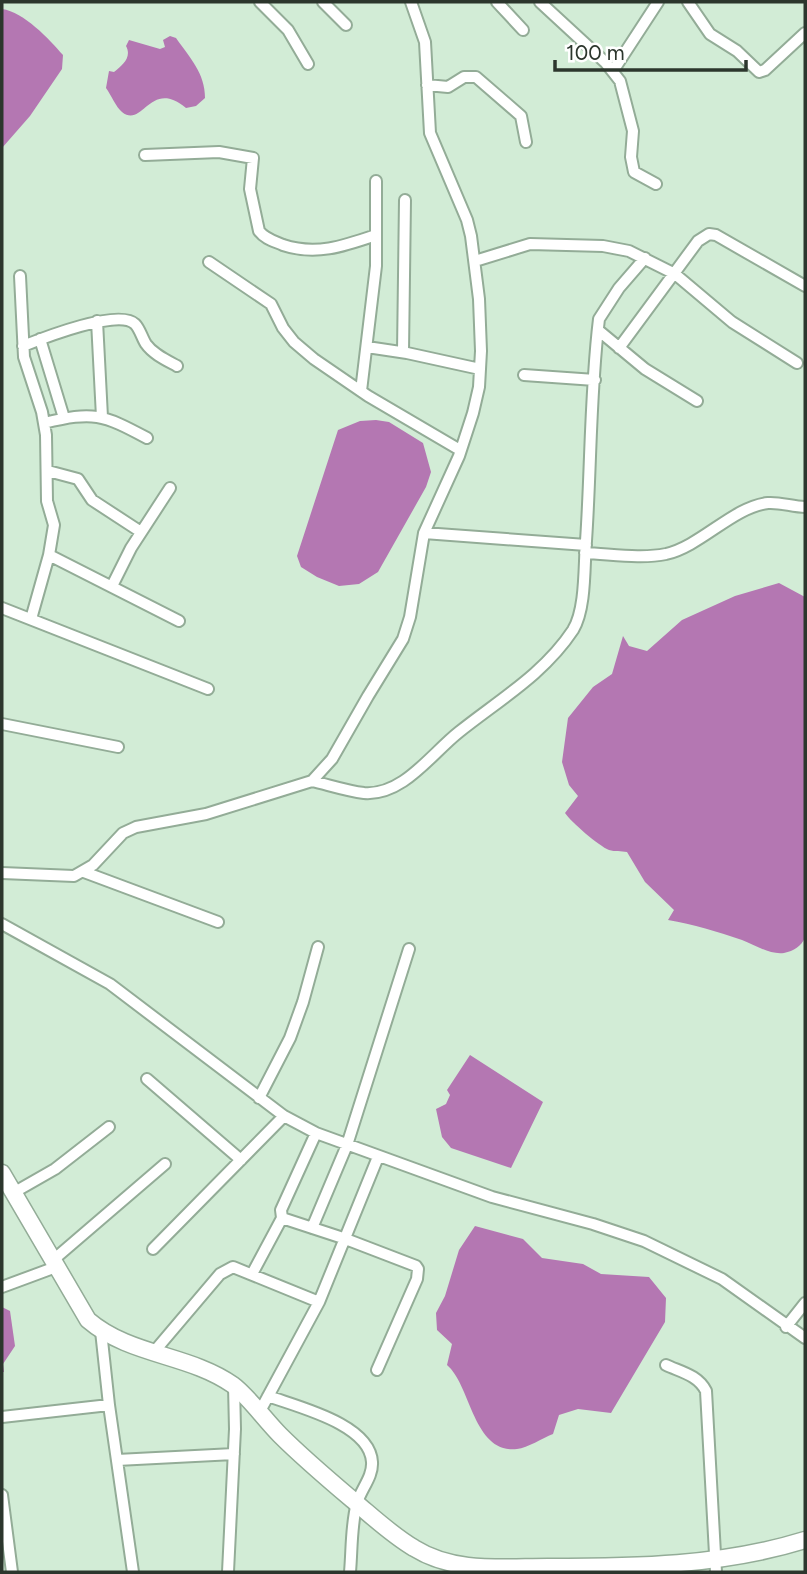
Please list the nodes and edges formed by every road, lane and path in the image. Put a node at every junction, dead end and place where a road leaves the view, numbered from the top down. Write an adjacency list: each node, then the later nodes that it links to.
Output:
1 (260, 2): 11 (street)
2 (323, 2): 8 (street)
3 (411, 2): 13 (street)
4 (498, 2): 9 (street)
5 (540, 2): 12 (street)
6 (658, 2): 12 (street)
7 (688, 2): 10 (street)
8 (346, 25)
9 (523, 30)
10 (805, 33)
11 (308, 64)
12 (613, 71): 17 (street)
13 (427, 85): 14 (street); 21 (street)
14 (526, 142)
15 (145, 155): 19 (street)
16 (376, 181): 19 (street)
17 (656, 184)
18 (405, 200): 32 (street)
19 (376, 235): 30 (street)
20 (645, 258): 21 (street); 23 (street); 27 (street)
21 (475, 261): 35 (street)
22 (209, 262): 38 (street)
23 (675, 274): 25 (street); 31 (street); 33 (street)
24 (20, 276): 29 (street)
25 (805, 286)
26 (97, 321): 28 (street); 34 (street); 40 (street)
27 (598, 330): 31 (street); 37 (street)
28 (40, 339): 29 (street); 41 (street)
29 (23, 346): 42 (street)
30 (367, 347): 32 (street); 38 (street)
31 (620, 348): 39 (street)
32 (403, 352): 35 (street)
33 (797, 363)
34 (177, 366)
35 (480, 369): 44 (street)
36 (524, 375): 37 (street)
37 (595, 380): 50 (street)
38 (361, 391): 44 (street)
39 (697, 401)
40 (102, 417): 41 (street); 43 (street)
41 (64, 418): 42 (street)
42 (44, 423): 45 (street)
43 (147, 438)
44 (460, 450): 49 (street)
45 (48, 471): 48 (street); 51 (street)
46 (170, 488): 48 (street)
47 (805, 507): 50 (street)
48 (141, 532): 52 (street)
49 (424, 533): 50 (street); 59 (street)
50 (585, 549): 59 (street)
51 (49, 555): 52 (street); 54 (street)
52 (112, 586): 55 (street)
53 (2, 608): 54 (street)
54 (31, 619): 56 (street)
55 (179, 621)
56 (208, 689)
57 (2, 724): 58 (street)
58 (118, 747)
59 (312, 781): 60 (street)
60 (84, 872): 61 (street); 62 (street)
61 (2, 873)
62 (218, 922)
63 (2, 924): 67 (street)
64 (318, 947): 67 (street)
65 (409, 949): 71 (street)
66 (147, 1079): 73 (street)
67 (259, 1098): 68 (street)
68 (284, 1116): 70 (street); 73 (street)
69 (109, 1127): 76 (street)
70 (316, 1133): 71 (street); 77 (street)
71 (347, 1145): 72 (street); 78 (street)
72 (378, 1157): 79 (street); 86 (street)
73 (241, 1160): 80 (street)
74 (165, 1164): 81 (street)
75 (2, 1174): 76 (street)
76 (13, 1193): 81 (street)
77 (282, 1218): 78 (street); 82 (street)
78 (312, 1228): 79 (street)
79 (344, 1238): 84 (street); 91 (street)
80 (153, 1249)
81 (54, 1264): 83 (street); 87 (street)
82 (252, 1274): 84 (street); 89 (street)
83 (2, 1287)
84 (318, 1302): 93 (street)
85 (805, 1303): 86 (street)
86 (786, 1326): 88 (street)
87 (101, 1331): 89 (street); 94 (street)
88 (805, 1338)
89 (153, 1353): 92 (street)
90 (666, 1365): 102 (street)
91 (377, 1370)
92 (234, 1386): 95 (street); 97 (street)
93 (268, 1396): 95 (street); 100 (street)
94 (109, 1405): 96 (street); 98 (street)
95 (258, 1413): 100 (street)
96 (2, 1416)
97 (234, 1454): 98 (street); 107 (street)
98 (117, 1460): 106 (street)
99 (2, 1495): 105 (street)
100 (356, 1503): 103 (street); 108 (street)
101 (805, 1540): 102 (street)
102 (716, 1567): 104 (street)
103 (467, 1569): 104 (street)
104 (611, 1570)
105 (12, 1572)
106 (133, 1572)
107 (228, 1572)
108 (350, 1572)

